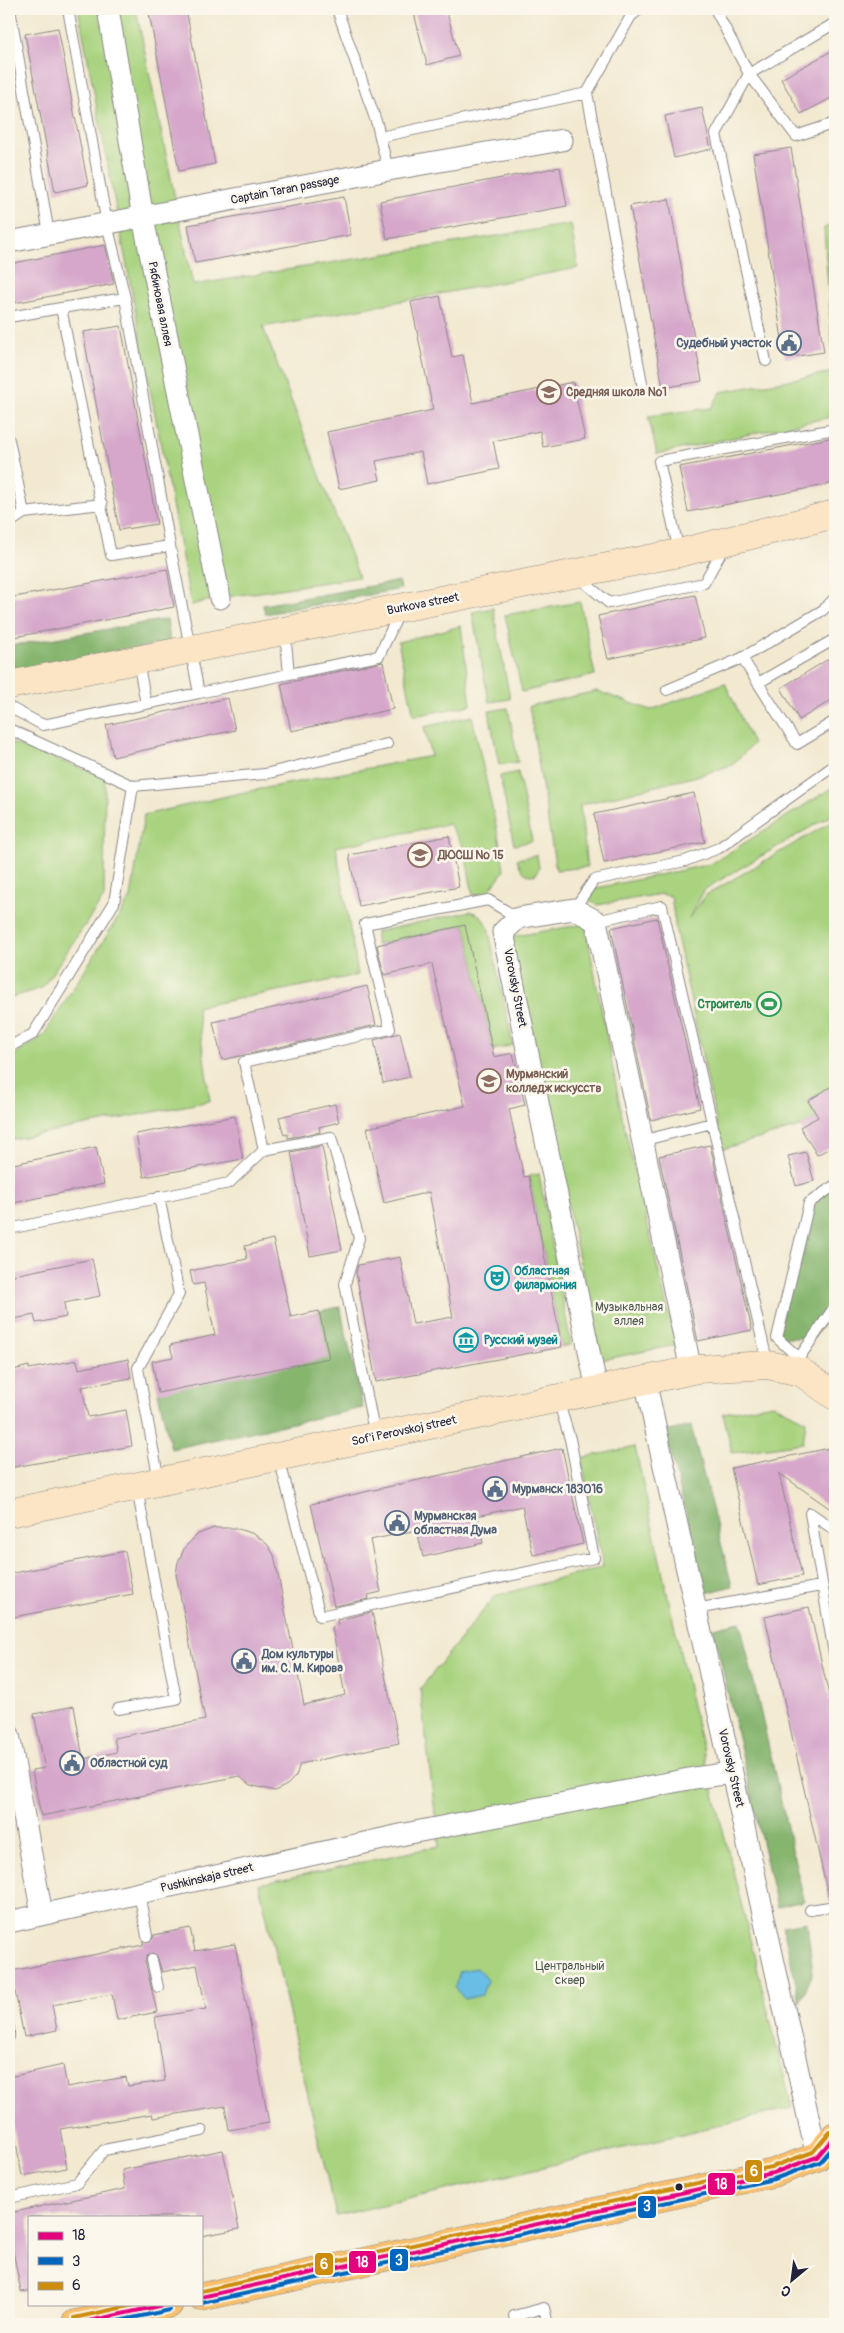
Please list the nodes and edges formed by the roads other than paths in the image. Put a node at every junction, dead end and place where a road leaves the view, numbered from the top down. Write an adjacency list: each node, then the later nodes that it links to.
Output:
1 (10, 9): 16 (lane)
2 (68, 9): 15 (lane)
3 (108, 9): 14 (street, Рябиновая аллея)
4 (337, 9): 11 (lane)
5 (640, 9): 9 (lane)
6 (715, 9): 8 (lane)
7 (835, 23): 8 (lane)
8 (749, 74): 10 (lane); 21 (lane)
9 (587, 93): 11 (lane); 22 (lane)
10 (835, 123)
11 (380, 137): 13 (lane)
12 (562, 140): 13 (street, Captain Taran passage)
13 (388, 170): 14 (street, Captain Taran passage)
14 (143, 218): 15 (street, Captain Taran passage); 33 (street, Рябиновая аллея)
15 (107, 224): 16 (street, Captain Taran passage); 18 (lane)
16 (48, 234): 17 (street, Captain Taran passage)
17 (9, 242)
18 (125, 298): 19 (lane); 30 (lane)
19 (61, 308): 20 (lane); 25 (lane)
20 (9, 317)
21 (766, 362)
22 (643, 388)
23 (835, 429): 31 (lane)
24 (9, 440): 26 (lane)
25 (102, 504): 26 (lane); 30 (lane)
26 (24, 513): 28 (lane)
27 (835, 514): 29 (street, Burkova street)
28 (9, 523)
29 (728, 541): 31 (street, Burkova street); 32 (lane)
30 (170, 546): 38 (lane)
31 (679, 553): 32 (street, Burkova street)
32 (574, 574): 35 (street, Burkova street)
33 (220, 598)
34 (835, 598): 39 (lane)
35 (401, 608): 36 (street, Burkova street); 41 (lane)
36 (285, 631): 38 (street, Burkova street); 41 (lane)
37 (835, 639): 42 (lane)
38 (190, 650): 40 (street, Burkova street); 45 (lane)
39 (742, 658): 42 (lane); 44 (lane)
40 (138, 660): 43 (street, Burkova street); 46 (lane)
41 (289, 674): 45 (lane)
42 (758, 683): 48 (lane)
43 (9, 685)
44 (667, 690)
45 (199, 693): 46 (lane)
46 (146, 704): 47 (lane)
47 (9, 707)
48 (835, 721)
49 (9, 728): 52 (lane)
50 (387, 744): 52 (lane)
51 (835, 765): 53 (lane)
52 (132, 786): 56 (lane)
53 (574, 909): 54 (street); 55 (street)
54 (518, 918): 59 (lane); 68 (street)
55 (596, 922): 57 (lane); 58 (street)
56 (9, 1047)
57 (712, 1123): 58 (lane); 64 (lane)
58 (641, 1141): 66 (street)
59 (264, 1150): 61 (lane); 71 (lane)
60 (835, 1185): 65 (lane)
61 (159, 1197): 62 (lane); 73 (lane)
62 (9, 1229)
63 (835, 1306): 65 (lane)
64 (768, 1365): 65 (street, Sof'i Perovskoj street); 66 (street, Sof'i Perovskoj street)
65 (800, 1365): 69 (street)
66 (691, 1370): 67 (street, Sof'i Perovskoj street)
67 (645, 1380): 68 (street, Sof'i Perovskoj street); 77 (street, Vorovsky Street)
68 (598, 1390): 70 (street, Sof'i Perovskoj street)
69 (835, 1396)
70 (558, 1398): 71 (street, Sof'i Perovskoj street); 72 (lane)
71 (375, 1436): 72 (street, Sof'i Perovskoj street)
72 (279, 1457): 73 (street, Sof'i Perovskoj street)
73 (148, 1484): 74 (street, Sof'i Perovskoj street); 79 (lane)
74 (9, 1513)
75 (835, 1530): 76 (lane)
76 (821, 1586): 77 (lane); 78 (lane)
77 (696, 1609): 81 (street, Vorovsky Street)
78 (835, 1659)
79 (118, 1709)
80 (9, 1741): 85 (street)
81 (732, 1773): 82 (street, Pushkinskaja street); 94 (street, Vorovsky Street)
82 (139, 1893): 85 (street, Pushkinskaja street); 87 (lane)
83 (835, 1906): 84 (lane)
84 (810, 1910)
85 (42, 1914): 86 (street, Pushkinskaja street)
86 (9, 1922)
87 (148, 1936)
88 (152, 1960): 89 (lane)
89 (158, 1987)
90 (9, 2028): 91 (lane)
91 (9, 2036)
92 (202, 2131): 95 (lane)
93 (835, 2136): 94 (main road)
94 (817, 2157): 96 (main road)
95 (9, 2198)
96 (202, 2297)
97 (160, 2306): 98 (main road)
98 (75, 2324)
99 (516, 2324): 100 (lane)
100 (548, 2324)

